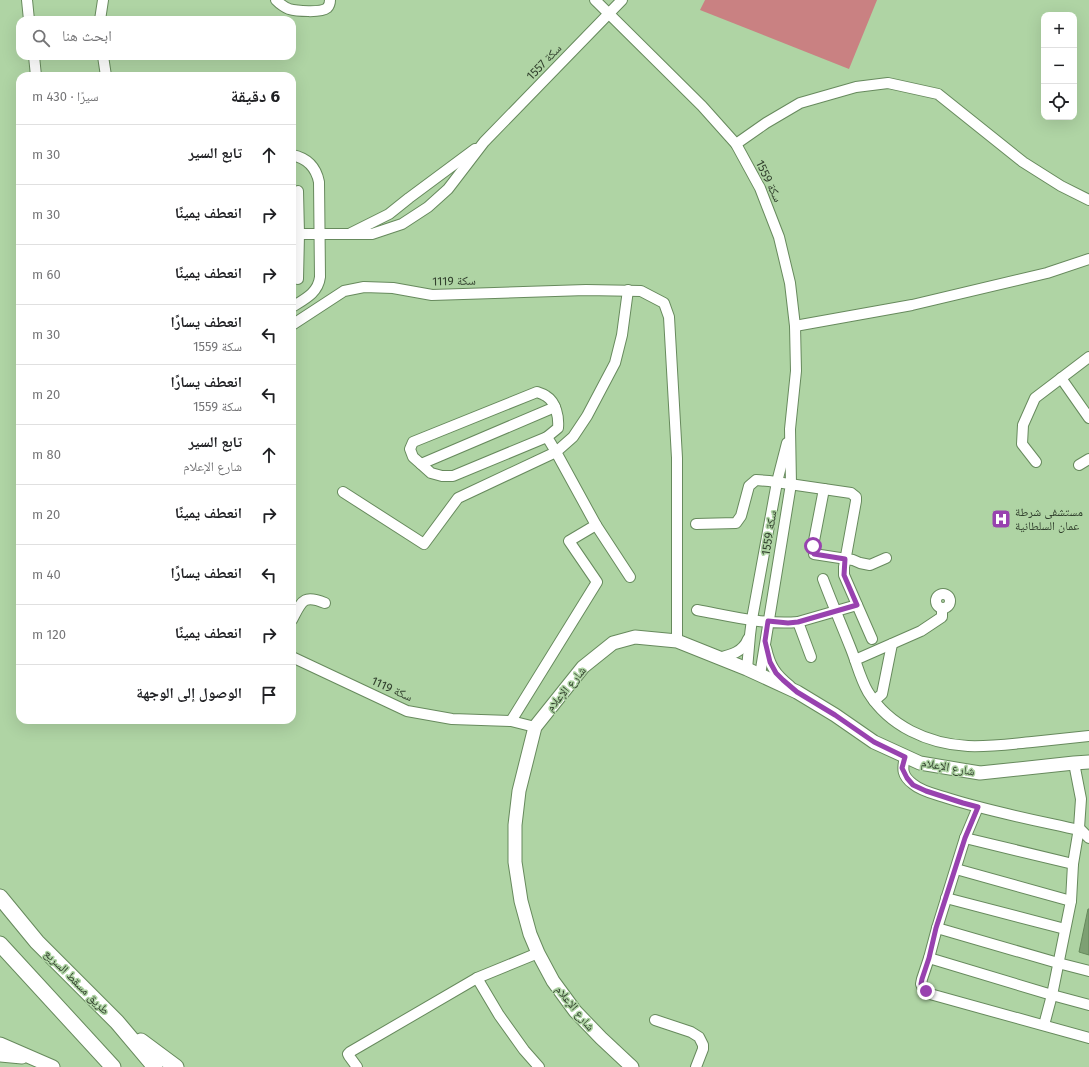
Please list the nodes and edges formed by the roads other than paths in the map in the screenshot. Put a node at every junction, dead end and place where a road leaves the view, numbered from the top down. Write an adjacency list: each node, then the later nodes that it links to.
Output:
1 (28, 0): 9 (street)
2 (103, 0): 10 (street)
3 (276, 0): 7 (street)
4 (330, 0): 7 (street)
5 (595, 0): 8 (street, سكة 1559)
6 (622, 0): 8 (street, سكة 1557)
7 (304, 5)
8 (609, 13): 15 (street, سكة 1557); 16 (street, سكة 1559)
9 (29, 16)
10 (101, 16)
11 (34, 60): 13 (street)
12 (104, 60): 14 (street)
13 (36, 72)
14 (105, 72)
15 (484, 142): 18 (street, سكة 1557); 20 (street, سكة 1557)
16 (736, 144): 22 (street); 34 (street, سكة 1559)
17 (296, 156): 25 (street)
18 (430, 183): 20 (street); 21 (street, سكة 1557)
19 (298, 191): 24 (street)
20 (443, 194): 23 (street, سكة 1557)
21 (409, 198): 23 (street); 27 (street, سكة 1557)
22 (1089, 200)
23 (422, 212): 27 (street, سكة 1557)
24 (296, 220)
25 (319, 233): 26 (street, سكة 1557); 27 (street, سكة 1557); 32 (street)
26 (296, 234)
27 (348, 234)
28 (296, 249): 30 (street)
29 (1088, 261): 34 (street)
30 (298, 279)
31 (628, 290): 33 (street, سكة 1119); 41 (street); 67 (street, سكة 1119)
32 (296, 305)
33 (296, 322)
34 (795, 326): 39 (street, سكة 1559)
35 (1089, 357): 36 (street)
36 (1060, 378): 38 (street); 43 (street)
37 (555, 407): 40 (street); 44 (street); 44 (street)
38 (1089, 418)
39 (790, 429): 46 (street, سكة 1559); 47 (street, سكة 1559)
40 (547, 437): 41 (street); 44 (street)
41 (556, 452): 49 (street); 51 (street)
42 (1089, 459): 45 (street)
43 (1036, 462)
44 (421, 464)
45 (1079, 465)
46 (776, 482): 47 (street); 50 (street); 62 (street, سكة 1559)
47 (791, 484): 48 (street); 63 (street, سكة 1559)
48 (824, 489): 53 (street); 53 (street)
49 (343, 492)
50 (696, 524)
51 (596, 525): 54 (street); 78 (street)
52 (886, 558): 53 (street)
53 (845, 559): 57 (street)
54 (630, 577)
55 (823, 579): 61 (street)
56 (325, 603): 60 (street)
57 (857, 605): 61 (street); 66 (street)
58 (942, 608): 69 (street)
59 (697, 610): 62 (street)
60 (296, 612)
61 (835, 612): 64 (street); 73 (street)
62 (752, 619): 63 (street); 65 (street, سكة 1559)
63 (768, 621): 64 (street); 68 (street, سكة 1559)
64 (798, 622): 70 (street)
65 (750, 635): 72 (street, سكة 1559); 74 (street, سكة 1559)
66 (872, 639)
67 (677, 641): 72 (main road, شارع الإعلام); 79 (main road, شارع الإعلام)
68 (765, 641): 75 (street, سكة 1559); 76 (street, سكة 1559)
69 (892, 644): 73 (street); 77 (street)
70 (810, 657)
71 (296, 658): 78 (street, سكة 1119)
72 (718, 658): 74 (main road, شارع الإعلام)
73 (855, 660): 77 (street)
74 (747, 669): 75 (main road, شارع الإعلام)
75 (760, 675): 76 (main road, شارع الإعلام)
76 (797, 692): 81 (main road, شارع الإعلام)
77 (874, 701): 80 (street)
78 (511, 721): 79 (street, سكة 1119)
79 (534, 727): 98 (main road, شارع الإعلام)
80 (1089, 736)
81 (905, 757): 83 (main road, شارع الإعلام); 85 (street)
82 (1089, 762): 83 (main road, شارع الإعلام)
83 (1074, 763): 84 (street)
84 (1081, 799): 86 (street); 87 (street)
85 (978, 807): 87 (street); 88 (street)
86 (1089, 809)
87 (1079, 829): 89 (street); 90 (street)
88 (965, 838): 90 (street); 91 (street)
89 (1089, 838)
90 (1073, 864): 94 (street)
91 (956, 869): 93 (street); 94 (street)
92 (0, 897): 108 (highway, طريق مسقط السريع)
93 (946, 898): 95 (street); 96 (street)
94 (1071, 901): 96 (street)
95 (936, 928): 100 (street); 101 (street)
96 (1065, 929): 101 (street)
97 (0, 944): 103 (highway)
98 (538, 953): 104 (street); 120 (main road, شارع الإعلام)
99 (0, 956): 103 (highway)
100 (929, 958): 105 (street); 109 (street)
101 (1058, 963): 102 (street); 105 (street)
102 (1089, 970)
103 (32, 978): 115 (highway)
104 (477, 978): 118 (street); 119 (street)
105 (1052, 995): 106 (street); 109 (street)
106 (1089, 1004)
107 (655, 1020): 121 (street)
108 (117, 1022): 116 (highway, طريق مسقط السريع); 117 (highway)
109 (1044, 1025): 110 (street)
110 (1089, 1038)
111 (0, 1044): 113 (main road)
112 (0, 1055): 113 (main road)
113 (35, 1059): 114 (main road)
114 (52, 1067)
115 (113, 1067)
116 (155, 1067)
117 (176, 1067)
118 (357, 1067)
119 (538, 1067)
120 (630, 1067)
121 (696, 1067)

